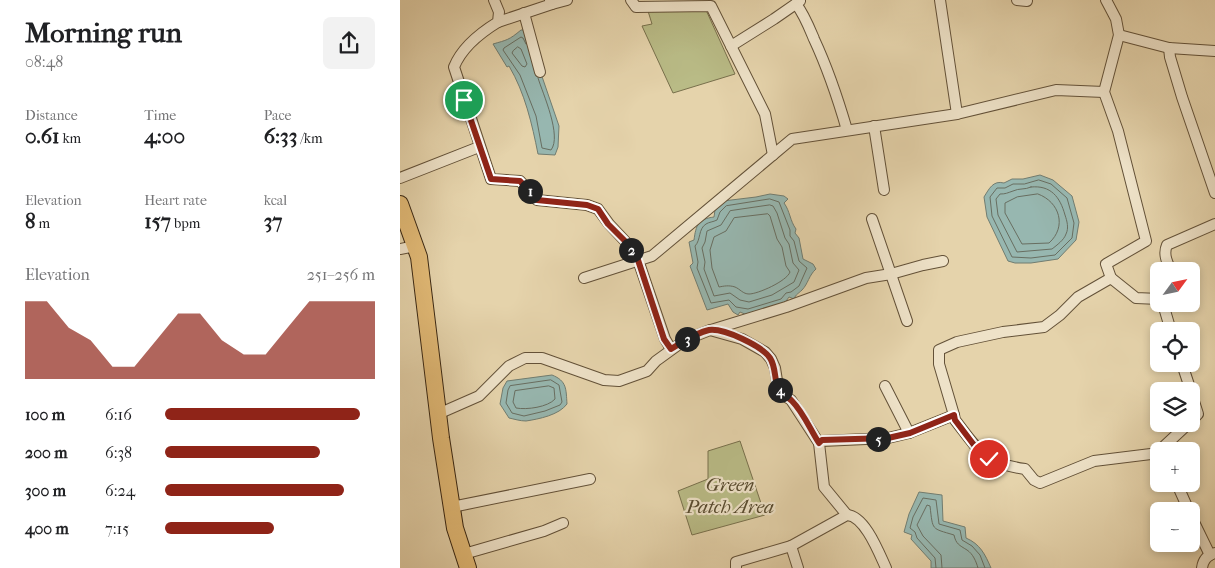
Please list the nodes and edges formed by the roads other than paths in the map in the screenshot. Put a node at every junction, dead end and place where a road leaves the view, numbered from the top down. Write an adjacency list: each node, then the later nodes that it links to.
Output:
1 (494, 0): 12 (street)
2 (567, 0): 8 (street)
3 (631, 0): 10 (street)
4 (940, 0): 19 (street)
5 (1017, 0): 7 (street)
6 (1106, 0): 13 (street)
7 (1027, 1)
8 (551, 2): 11 (street)
9 (799, 2): 14 (street); 21 (street)
10 (694, 3): 14 (street)
11 (524, 13): 12 (street); 17 (street)
12 (498, 22): 22 (street)
13 (1119, 36): 15 (street); 18 (street)
14 (731, 46): 23 (street)
15 (1170, 48): 16 (street); 26 (street)
16 (1215, 51)
17 (540, 72)
18 (1104, 92): 19 (street); 36 (street)
19 (957, 114): 20 (street)
20 (874, 126): 21 (street); 25 (street)
21 (847, 130): 23 (street)
22 (479, 147): 24 (street); 31 (street)
23 (773, 155): 31 (street)
24 (400, 178)
25 (884, 190)
26 (1215, 194)
27 (400, 204): 30 (main road)
28 (872, 219): 34 (street)
29 (1215, 224): 33 (street)
30 (407, 247): 42 (main road)
31 (638, 260): 35 (street); 40 (street)
32 (943, 261): 34 (street)
33 (1166, 262)
34 (892, 274): 38 (street); 39 (street)
35 (584, 278)
36 (1111, 278): 37 (street); 43 (street)
37 (1150, 299)
38 (907, 320)
39 (710, 330): 40 (street); 47 (street)
40 (671, 349): 42 (street)
41 (885, 386): 45 (street)
42 (438, 414): 50 (main road)
43 (954, 415): 45 (street); 48 (street)
44 (1180, 432): 46 (street)
45 (910, 433): 47 (street)
46 (1169, 442)
47 (819, 443): 51 (street)
48 (1150, 453)
49 (590, 479): 50 (street)
50 (452, 507): 56 (main road)
51 (847, 515): 54 (street); 59 (street)
52 (563, 523): 56 (street)
53 (1200, 532): 55 (street)
54 (791, 546): 57 (street); 58 (street)
55 (1213, 554): 60 (street)
56 (466, 561)
57 (736, 568)
58 (798, 568)
59 (886, 568)
60 (1202, 568)

